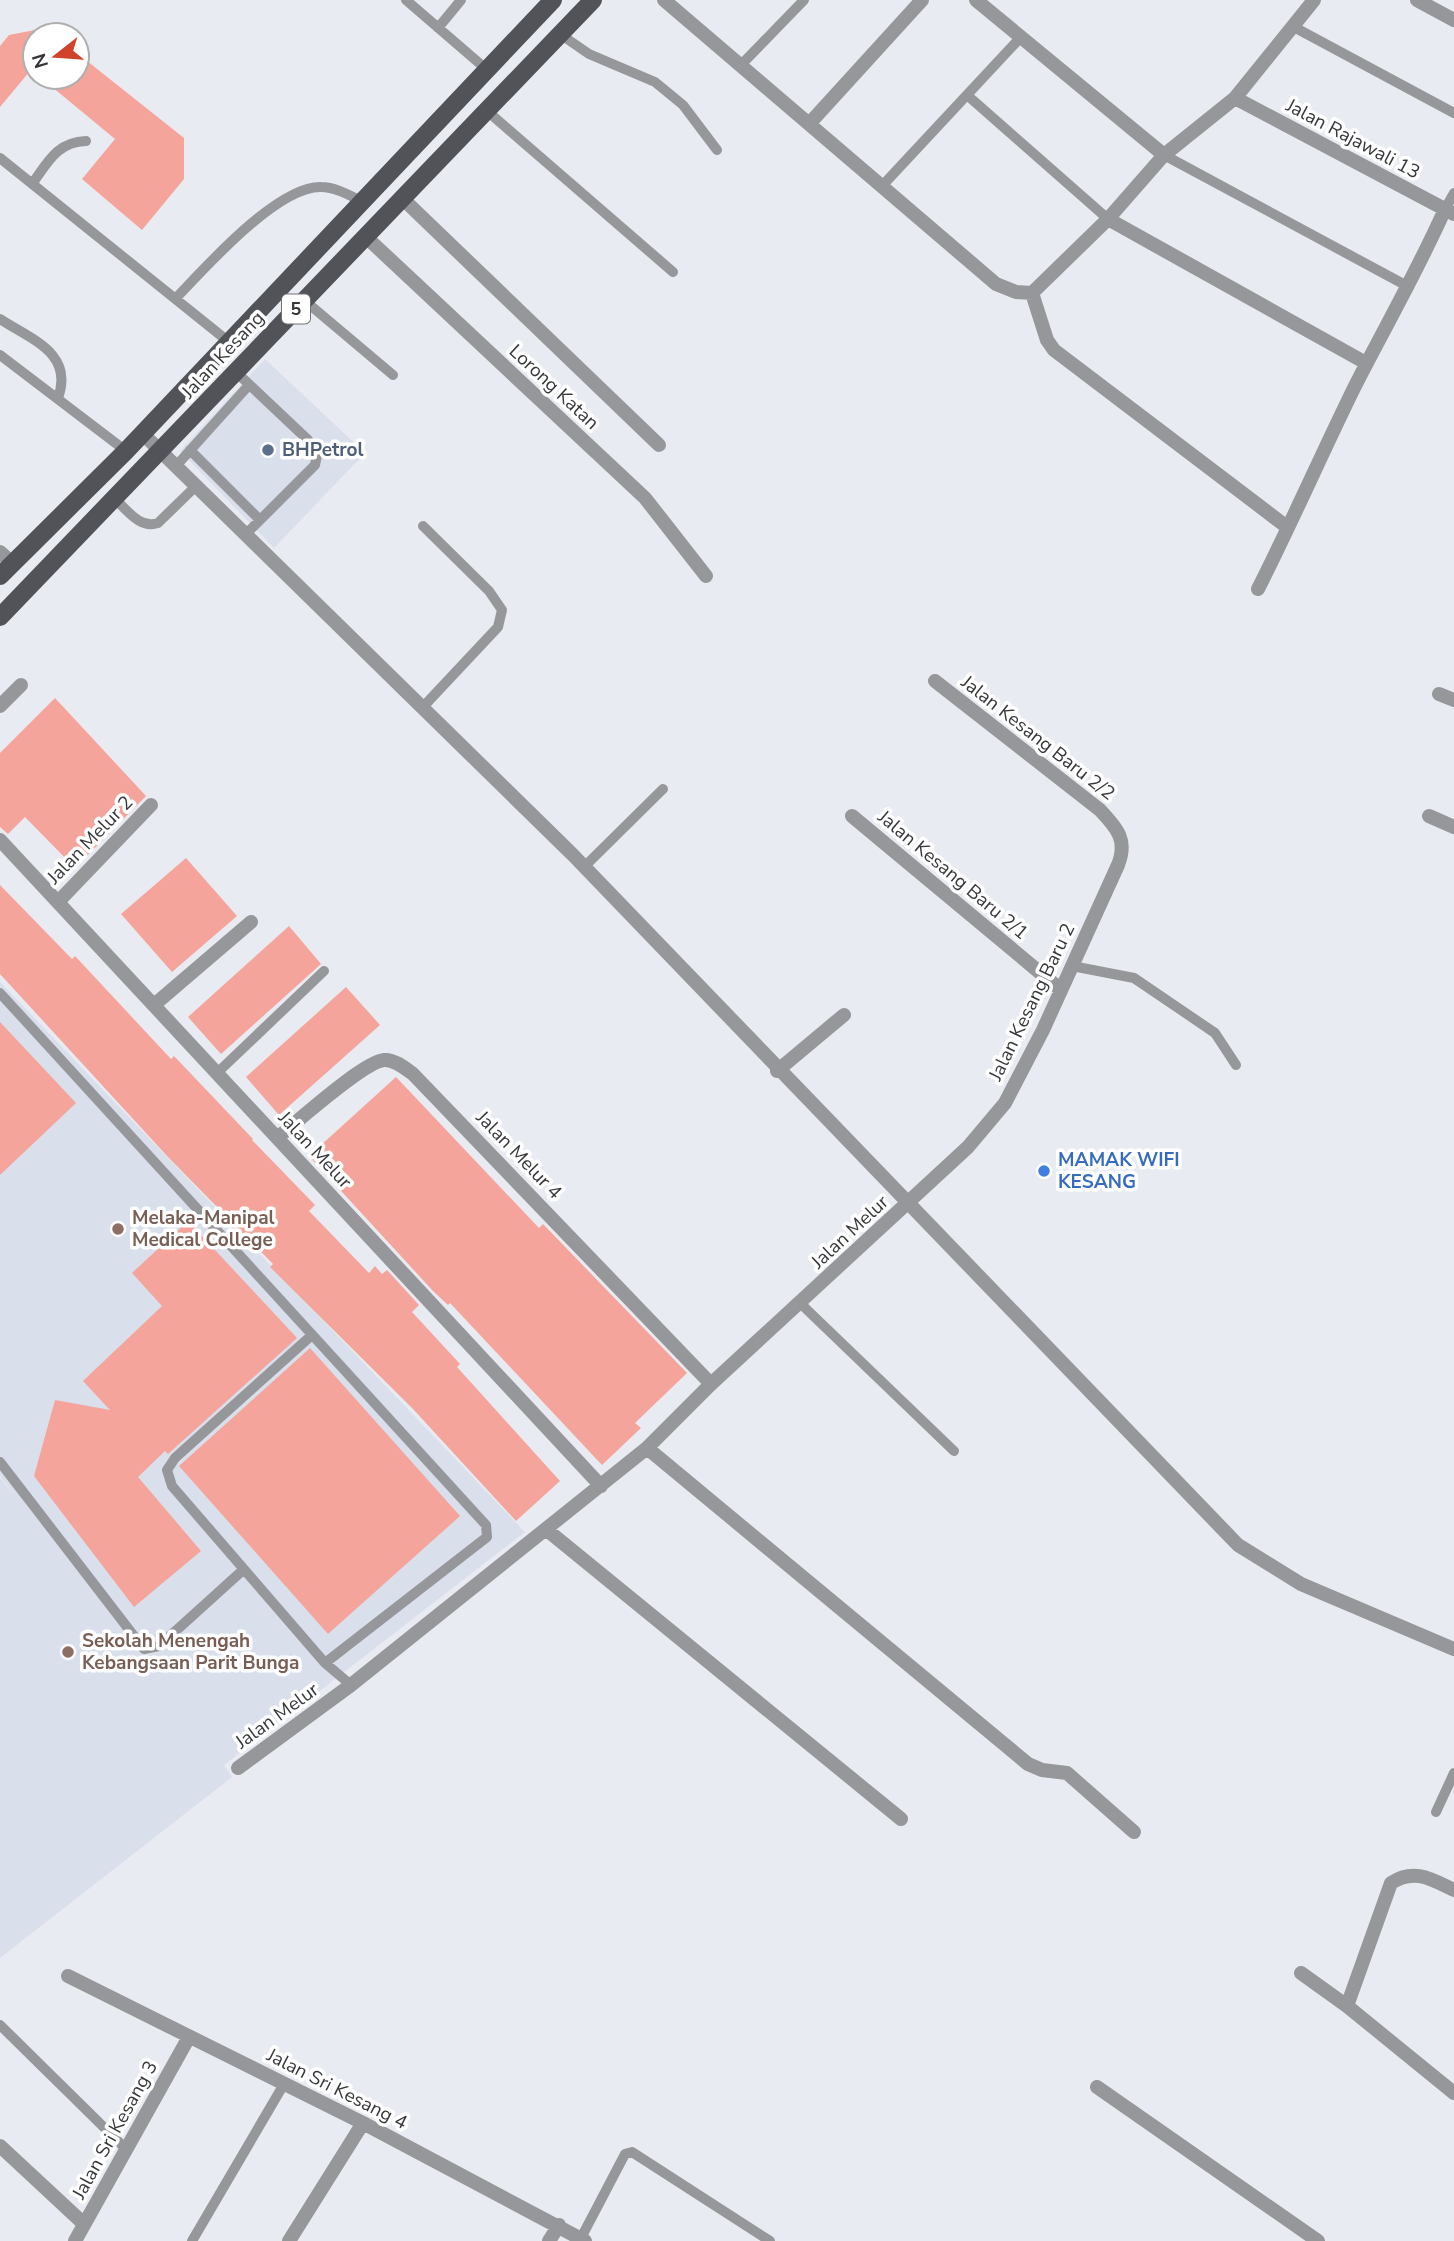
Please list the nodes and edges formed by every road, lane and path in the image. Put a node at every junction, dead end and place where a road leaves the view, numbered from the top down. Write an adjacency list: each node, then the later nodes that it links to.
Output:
1 (406, 0): 13 (lane)
2 (461, 0): 13 (lane)
3 (553, 0): 16 (main road, Jalan Kesang / 5)
4 (593, 0): 14 (main road, Jalan Kesang / 5)
5 (804, 0): 17 (lane)
6 (922, 0): 22 (street)
7 (976, 0): 15 (street)
8 (1314, 0): 12 (street)
9 (1417, 0): 11 (street)
10 (669, 2): 17 (street)
11 (1454, 19)
12 (1292, 26): 19 (street); 21 (lane)
13 (438, 28): 16 (lane)
14 (560, 34): 20 (main road, Jalan Kesang / 5); 24 (lane)
15 (1021, 37): 18 (lane); 25 (street)
16 (479, 64): 31 (main road, Jalan Kesang / 5)
17 (740, 66): 22 (street)
18 (967, 94): 28 (lane); 33 (lane)
19 (1235, 98): 25 (street); 32 (street, Jalan Rajawali 13)
20 (486, 110): 30 (main road, Jalan Kesang / 5); 35 (lane)
21 (1454, 113)
22 (808, 124): 28 (street)
23 (86, 141): 27 (lane)
24 (718, 150)
25 (1164, 155): 33 (street); 36 (lane)
26 (0, 158): 27 (lane)
27 (32, 184): 38 (lane)
28 (882, 186): 37 (street)
29 (1454, 193): 32 (lane)
30 (402, 198): 34 (main road, Jalan Kesang / 5); 49 (street)
31 (362, 201): 38 (lane); 41 (main road, Jalan Kesang / 5)
32 (1450, 212): 36 (street)
33 (1108, 219): 37 (street); 43 (street)
34 (365, 236): 39 (main road, Jalan Kesang / 5); 60 (street, Lorong Katan)
35 (673, 272)
36 (1409, 287): 43 (street)
37 (1032, 293): 57 (street)
38 (176, 298): 41 (lane)
39 (304, 300): 44 (lane); 45 (main road, Jalan Kesang / 5)
40 (0, 319): 46 (lane)
41 (229, 342): 47 (main road, Jalan Kesang / 5)
42 (0, 355): 46 (lane)
43 (1366, 363): 57 (street)
44 (393, 375)
45 (243, 379): 50 (lane); 51 (main road, Jalan Kesang / 5); 55 (lane)
46 (58, 398): 48 (lane)
47 (142, 433): 48 (main road, Jalan Kesang / 5); 51 (street)
48 (120, 445): 59 (main road, Jalan Kesang / 5)
49 (659, 445)
50 (190, 450): 52 (lane); 55 (lane)
51 (161, 452): 52 (street); 54 (main road, Jalan Kesang / 5)
52 (176, 466): 53 (street)
53 (196, 486): 54 (lane); 58 (street)
54 (115, 499): 62 (main road, Jalan Kesang / 5)
55 (260, 520): 58 (lane)
56 (423, 526): 68 (lane)
57 (1287, 527): 61 (street)
58 (245, 535): 68 (street)
59 (4, 564)
60 (706, 576)
61 (1258, 589)
62 (0, 617)
63 (935, 681): 75 (street, Jalan Kesang Baru 2/2)
64 (21, 685): 67 (street)
65 (1439, 694): 66 (street)
66 (1454, 700)
67 (0, 706)
68 (422, 708): 76 (street)
69 (663, 789): 76 (lane)
70 (150, 805): 77 (street, Jalan Melur 2)
71 (852, 816): 81 (street, Jalan Kesang Baru 2/1)
72 (1429, 816): 73 (street)
73 (1454, 827)
74 (0, 840): 77 (street, Jalan Melur)
75 (1118, 865): 79 (street, Jalan Kesang Baru 2)
76 (584, 867): 86 (street)
77 (58, 902): 83 (street, Jalan Melur)
78 (251, 922): 83 (street)
79 (1072, 966): 81 (street, Jalan Kesang Baru 2); 85 (lane)
80 (324, 971): 87 (lane)
81 (1061, 990): 89 (street, Jalan Kesang Baru 2)
82 (0, 993): 91 (lane)
83 (154, 1005): 87 (street, Jalan Melur)
84 (845, 1015): 86 (street)
85 (1236, 1065)
86 (777, 1071): 89 (street)
87 (217, 1073): 88 (street, Jalan Melur)
88 (277, 1138): 92 (street, Jalan Melur 4); 96 (street, Jalan Melur)
89 (908, 1205): 90 (street, Jalan Melur); 99 (street)
90 (801, 1304): 92 (street, Jalan Melur); 94 (lane)
91 (312, 1335): 98 (lane); 100 (lane)
92 (711, 1384): 93 (street, Jalan Melur)
93 (647, 1448): 96 (street, Jalan Melur); 106 (street)
94 (954, 1451)
95 (0, 1462): 98 (lane)
96 (601, 1486): 97 (street, Jalan Melur)
97 (547, 1530): 101 (street, Jalan Melur); 105 (street)
98 (243, 1570): 100 (lane)
99 (1454, 1649)
100 (325, 1663): 101 (lane)
101 (351, 1685): 102 (street, Jalan Melur)
102 (238, 1769)
103 (1454, 1773): 104 (lane)
104 (1436, 1812)
105 (901, 1819)
106 (1134, 1832)
107 (1454, 1890): 110 (street)
108 (1301, 1973): 110 (street)
109 (68, 1976): 112 (street, Jalan Sri Kesang 4)
110 (1347, 2006): 115 (street)
111 (0, 2025): 118 (lane)
112 (189, 2037): 113 (street, Jalan Sri Kesang 4); 118 (street, Jalan Sri Kesang 3)
113 (284, 2084): 116 (street, Jalan Sri Kesang 4); 123 (lane)
114 (1097, 2087): 127 (street)
115 (1454, 2093)
116 (363, 2123): 120 (street, Jalan Sri Kesang 4); 124 (street)
117 (0, 2146): 119 (street)
118 (127, 2149): 119 (street, Jalan Sri Kesang 3)
119 (84, 2224): 122 (street, Jalan Sri Kesang 3)
120 (559, 2225): 121 (street, Jalan Sri Kesang 4); 125 (street)
121 (583, 2240): 126 (lane)
122 (75, 2241)
123 (192, 2241)
124 (289, 2241)
125 (550, 2241)
126 (770, 2241)
127 (1318, 2241)

